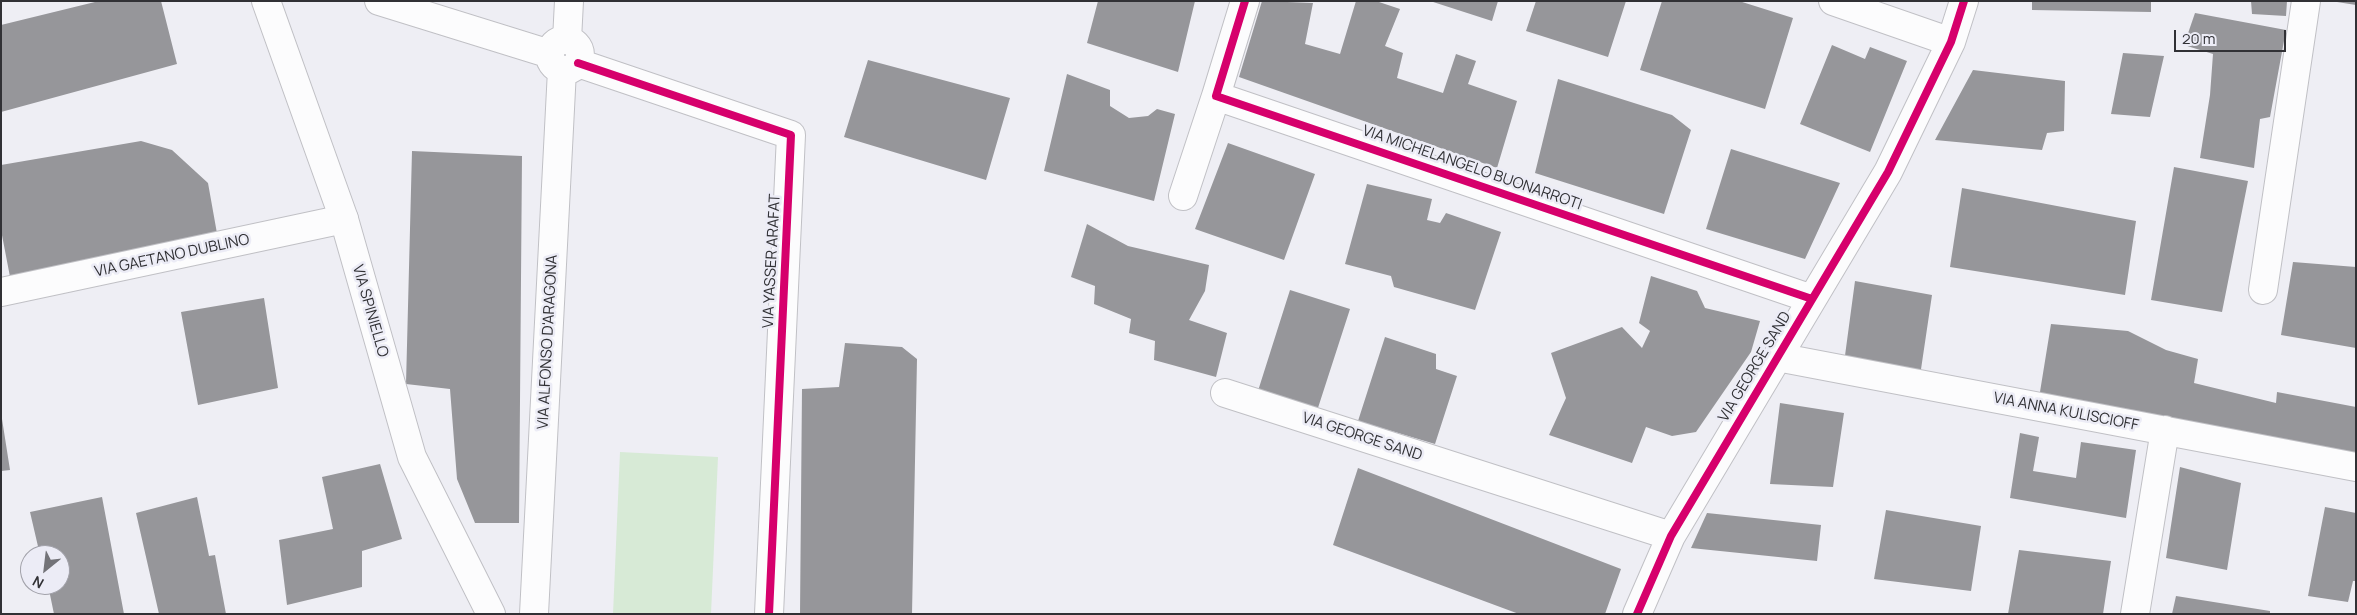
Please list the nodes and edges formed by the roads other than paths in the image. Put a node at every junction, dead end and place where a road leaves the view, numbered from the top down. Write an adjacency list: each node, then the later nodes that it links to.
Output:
1 (266, 1): 12 (street, VIA SPINIELLO)
2 (379, 1): 9 (street)
3 (569, 1): 9 (street, VIA ALFONSO D'ARAGONA)
4 (1246, 1): 10 (street)
5 (1833, 1): 8 (street)
6 (1964, 1): 8 (street, VIA GEORGE SAND)
7 (2306, 1): 13 (street)
8 (1951, 42): 15 (street, VIA GEORGE SAND)
9 (564, 57): 22 (street, VIA ALFONSO D'ARAGONA); 23 (street, VIA YASSER ARAFAT)
10 (1216, 96): 11 (street); 15 (street, VIA MICHELANGELO BUONARROTI)
11 (1184, 196)
12 (344, 219): 14 (street, VIA GAETANO DUBLINO); 21 (street, VIA SPINIELLO)
13 (2263, 290)
14 (1, 292)
15 (1812, 299): 16 (street, VIA GEORGE SAND)
16 (1777, 357): 18 (street, VIA ANNA KULISCIOFF); 20 (street, VIA GEORGE SAND)
17 (1225, 393): 20 (street, VIA GEORGE SAND)
18 (2166, 430): 19 (street, VIA ANNA KULISCIOFF); 25 (street)
19 (2356, 467)
20 (1671, 536): 24 (street, VIA GEORGE SAND)
21 (492, 614)
22 (534, 614)
23 (769, 614)
24 (1637, 614)
25 (2135, 614)

